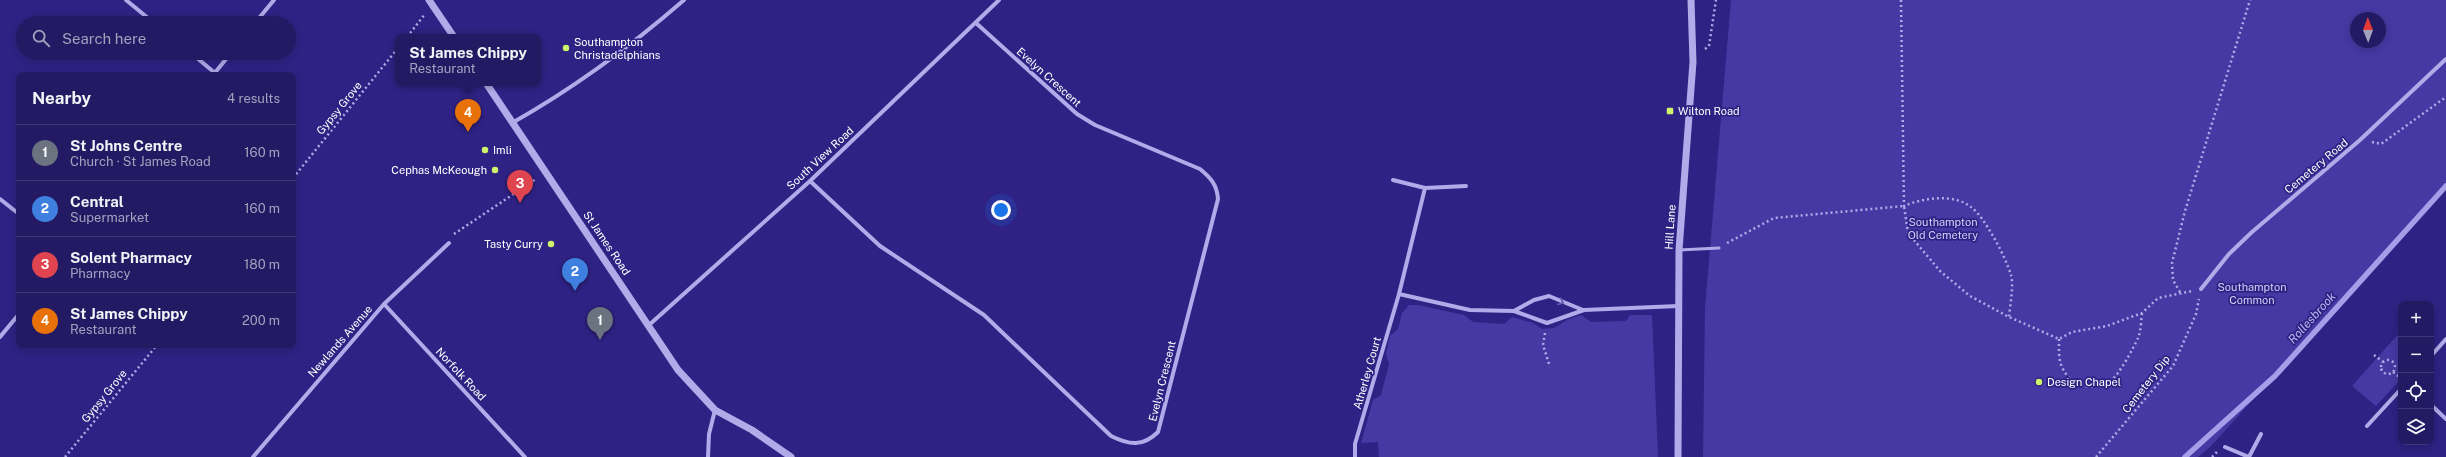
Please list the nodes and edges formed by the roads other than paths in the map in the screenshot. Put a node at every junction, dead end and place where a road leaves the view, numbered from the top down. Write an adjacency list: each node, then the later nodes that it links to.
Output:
1 (126, 0): 7 (street)
2 (274, 0): 8 (street)
3 (684, 0): 17 (street)
4 (999, 0): 9 (street, South View Road)
5 (1688, 0): 26 (street, Hill Lane)
6 (431, 2): 10 (street)
7 (145, 16)
8 (261, 16)
9 (976, 23): 19 (street, South View Road); 19 (street, Evelyn Crescent)
10 (452, 34)
11 (2446, 59): 27 (street, Cemetery Road)
12 (199, 60): 14 (street)
13 (225, 60): 15 (street)
14 (212, 72)
15 (216, 72)
16 (488, 86): 17 (street, St James Road)
17 (512, 123): 34 (street, St James Road)
18 (1393, 180): 21 (street)
19 (810, 181): 34 (street, South View Road)
20 (1466, 186): 21 (street)
21 (1425, 188): 28 (street, Atherley Court)
22 (0, 199): 23 (street)
23 (16, 212)
24 (448, 243): 29 (street, Newlands Avenue)
25 (1718, 248): 26 (lane)
26 (1679, 250): 30 (street, Hill Lane)
27 (2201, 289)
28 (1399, 294): 32 (street); 49 (street, Atherley Court)
29 (384, 304): 45 (street, Newlands Avenue); 46 (street, Norfolk Road)
30 (1678, 306): 31 (street); 50 (street, Hill Lane)
31 (1584, 310): 32 (street); 32 (street, one-way to 31)
32 (1514, 311)
33 (16, 318): 35 (street)
34 (649, 325): 40 (street, St James Road)
35 (0, 337)
36 (2446, 339): 37 (street)
37 (2434, 353)
38 (2398, 392): 42 (street)
39 (2434, 408): 41 (street)
40 (715, 410): 47 (street); 48 (street, St James Road)
41 (2446, 419)
42 (2366, 426)
43 (2261, 434): 51 (street)
44 (2225, 447): 51 (street)
45 (253, 457)
46 (525, 457)
47 (708, 457)
48 (791, 457)
49 (1355, 457)
50 (1678, 457)
51 (2249, 457)

